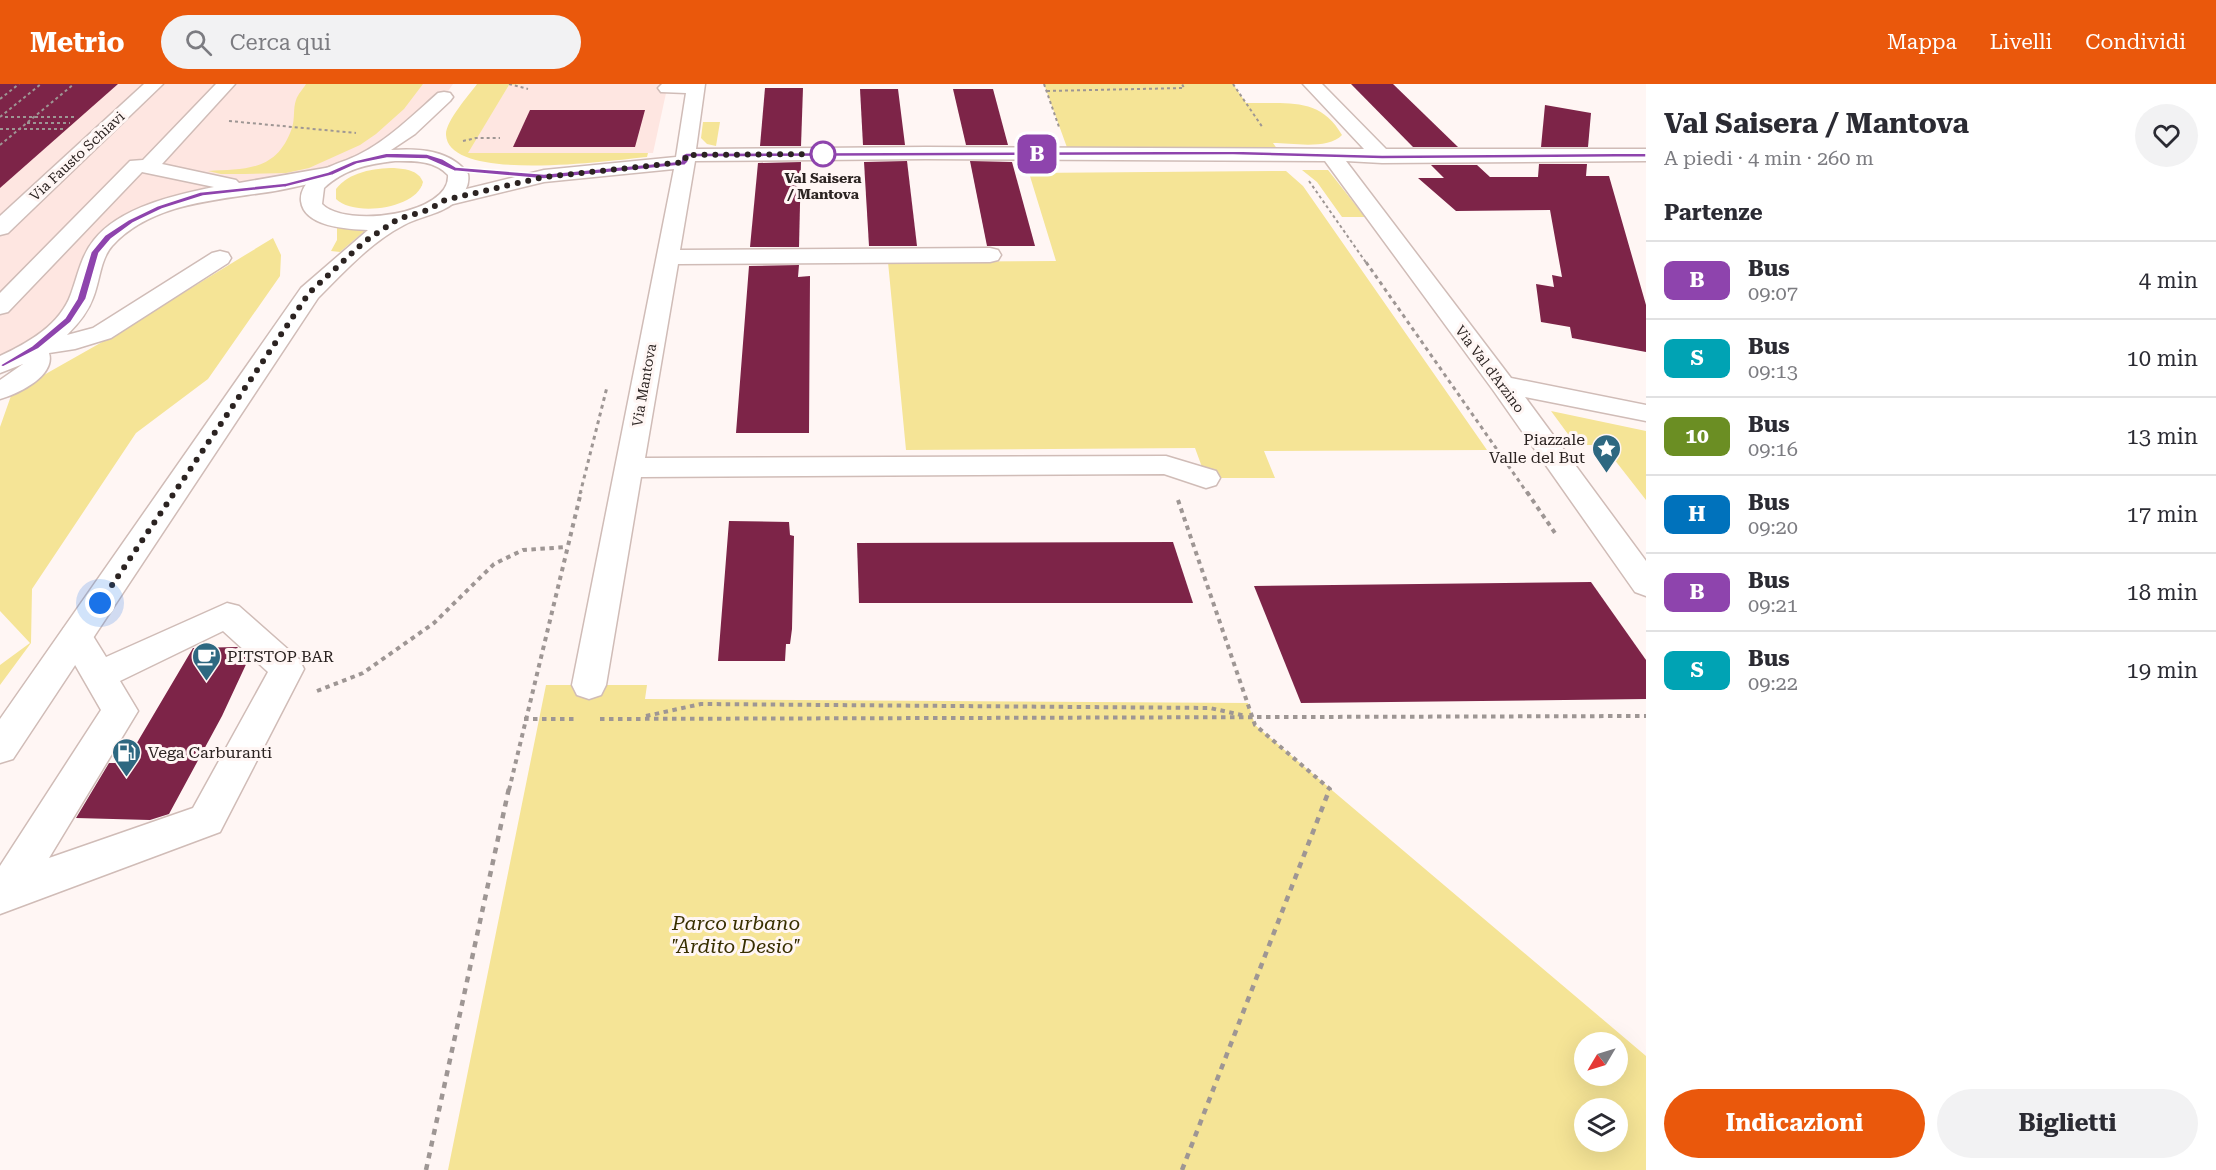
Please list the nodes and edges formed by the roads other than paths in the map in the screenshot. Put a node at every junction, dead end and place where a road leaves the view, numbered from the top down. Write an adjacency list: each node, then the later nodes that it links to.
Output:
1 (154, 84): 20 (street, Via Fausto Schiavi)
2 (226, 84): 13 (street)
3 (1312, 84): 9 (street)
4 (696, 86): 5 (street); 10 (street, Via Mantova)
5 (667, 88)
6 (448, 90): 11 (street); 12 (street)
7 (1331, 155): 9 (street); 10 (street); 28 (street, Via Val d'Arzino)
8 (1646, 155): 9 (street)
9 (1382, 157)
10 (685, 159): 15 (street); 23 (street, Via Mantova)
11 (363, 160): 12 (street); 14 (street)
12 (447, 164): 15 (street); 17 (street)
13 (148, 167): 16 (street); 25 (street)
14 (331, 173): 16 (street); 18 (street)
15 (544, 177): 17 (street)
16 (252, 189): 18 (street); 26 (street)
17 (445, 200): 19 (street)
18 (316, 207): 19 (street); 24 (street)
19 (398, 219): 24 (street)
20 (0, 228)
21 (990, 255): 23 (street)
22 (220, 258): 26 (street)
23 (668, 258): 31 (street, Via Mantova)
24 (309, 293): 34 (street)
25 (0, 307)
26 (35, 347): 27 (street); 29 (street)
27 (0, 365)
28 (1502, 384): 30 (street); 33 (street, Via Val d'Arzino)
29 (0, 391)
30 (1646, 413)
31 (629, 468): 32 (street); 36 (street, Via Mantova)
32 (1206, 478)
33 (1646, 584)
34 (76, 637): 35 (street); 37 (street)
35 (98, 675): 38 (street); 38 (street)
36 (589, 685)
37 (0, 748)
38 (3, 893)

